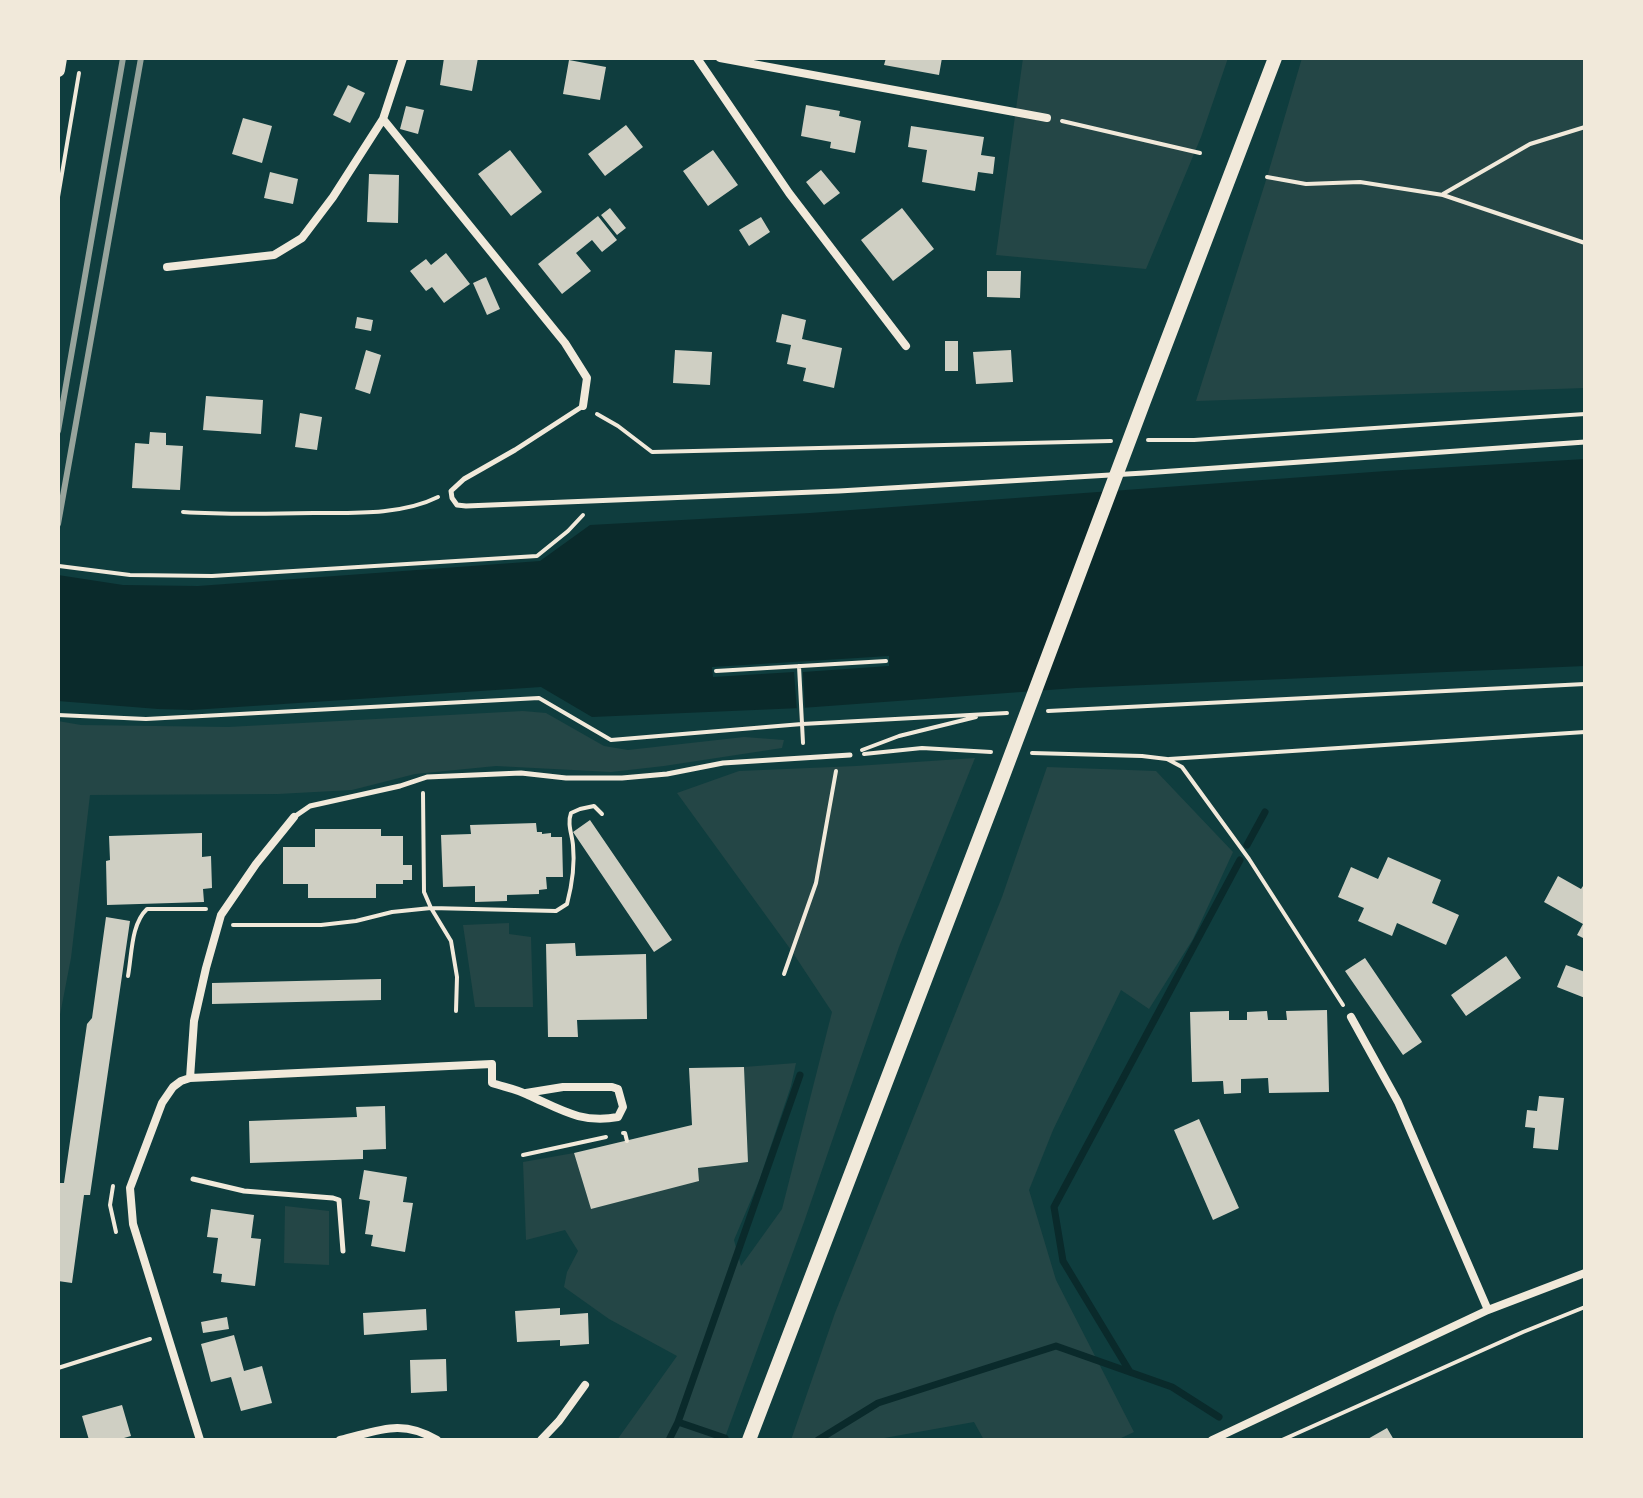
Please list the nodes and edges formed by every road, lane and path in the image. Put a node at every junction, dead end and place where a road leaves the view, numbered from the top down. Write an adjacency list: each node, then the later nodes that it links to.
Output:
1 (60, 58): 6 (main road)
2 (403, 58): 9 (street)
3 (697, 58): 17 (street)
4 (720, 58): 8 (street)
5 (1275, 58): 67 (main road)
6 (58, 70)
7 (79, 73): 14 (path)
8 (1047, 118): 11 (path)
9 (383, 119): 16 (street); 18 (street)
10 (1585, 127): 13 (path)
11 (1200, 153)
12 (1267, 177): 13 (path)
13 (1443, 195): 15 (path)
14 (58, 197)
15 (1585, 243)
16 (167, 267)
17 (906, 346)
18 (583, 406): 21 (path); 23 (lane)
19 (1585, 414): 20 (path)
20 (1152, 440)
21 (1094, 441)
22 (1585, 442): 24 (lane)
23 (451, 491): 24 (lane); 25 (path)
24 (597, 500): 26 (path)
25 (183, 512)
26 (59, 566)
27 (886, 661): 28 (path)
28 (799, 666): 29 (path); 33 (path)
29 (716, 671)
30 (1585, 684): 31 (path)
31 (1050, 711)
32 (58, 715): 33 (path)
33 (802, 724): 37 (path); 39 (path)
34 (1585, 732): 40 (path)
35 (1005, 752): 37 (path)
36 (1019, 753): 40 (path)
37 (850, 755): 38 (lane)
38 (838, 756): 39 (lane); 47 (path)
39 (804, 758): 41 (lane)
40 (1167, 759): 50 (path)
41 (423, 778): 43 (lane); 45 (path)
42 (602, 814): 45 (path)
43 (294, 817): 44 (street)
44 (225, 908): 46 (street); 48 (path)
45 (431, 908): 46 (path); 49 (path)
46 (218, 925): 51 (street)
47 (784, 974)
48 (128, 976)
49 (456, 1011)
50 (1351, 1017): 59 (street)
51 (190, 1078): 52 (street); 63 (street)
52 (526, 1093): 52 (street)
53 (627, 1141): 54 (path)
54 (523, 1155)
55 (193, 1179): 56 (lane)
56 (343, 1251)
57 (1585, 1273): 59 (street)
58 (1585, 1307): 69 (path)
59 (1488, 1310): 68 (street)
60 (150, 1339): 61 (path)
61 (58, 1368)
62 (585, 1385): 66 (street)
63 (200, 1440)
64 (340, 1440): 65 (street)
65 (437, 1440)
66 (541, 1440)
67 (749, 1440)
68 (1212, 1440)
69 (1282, 1440)

